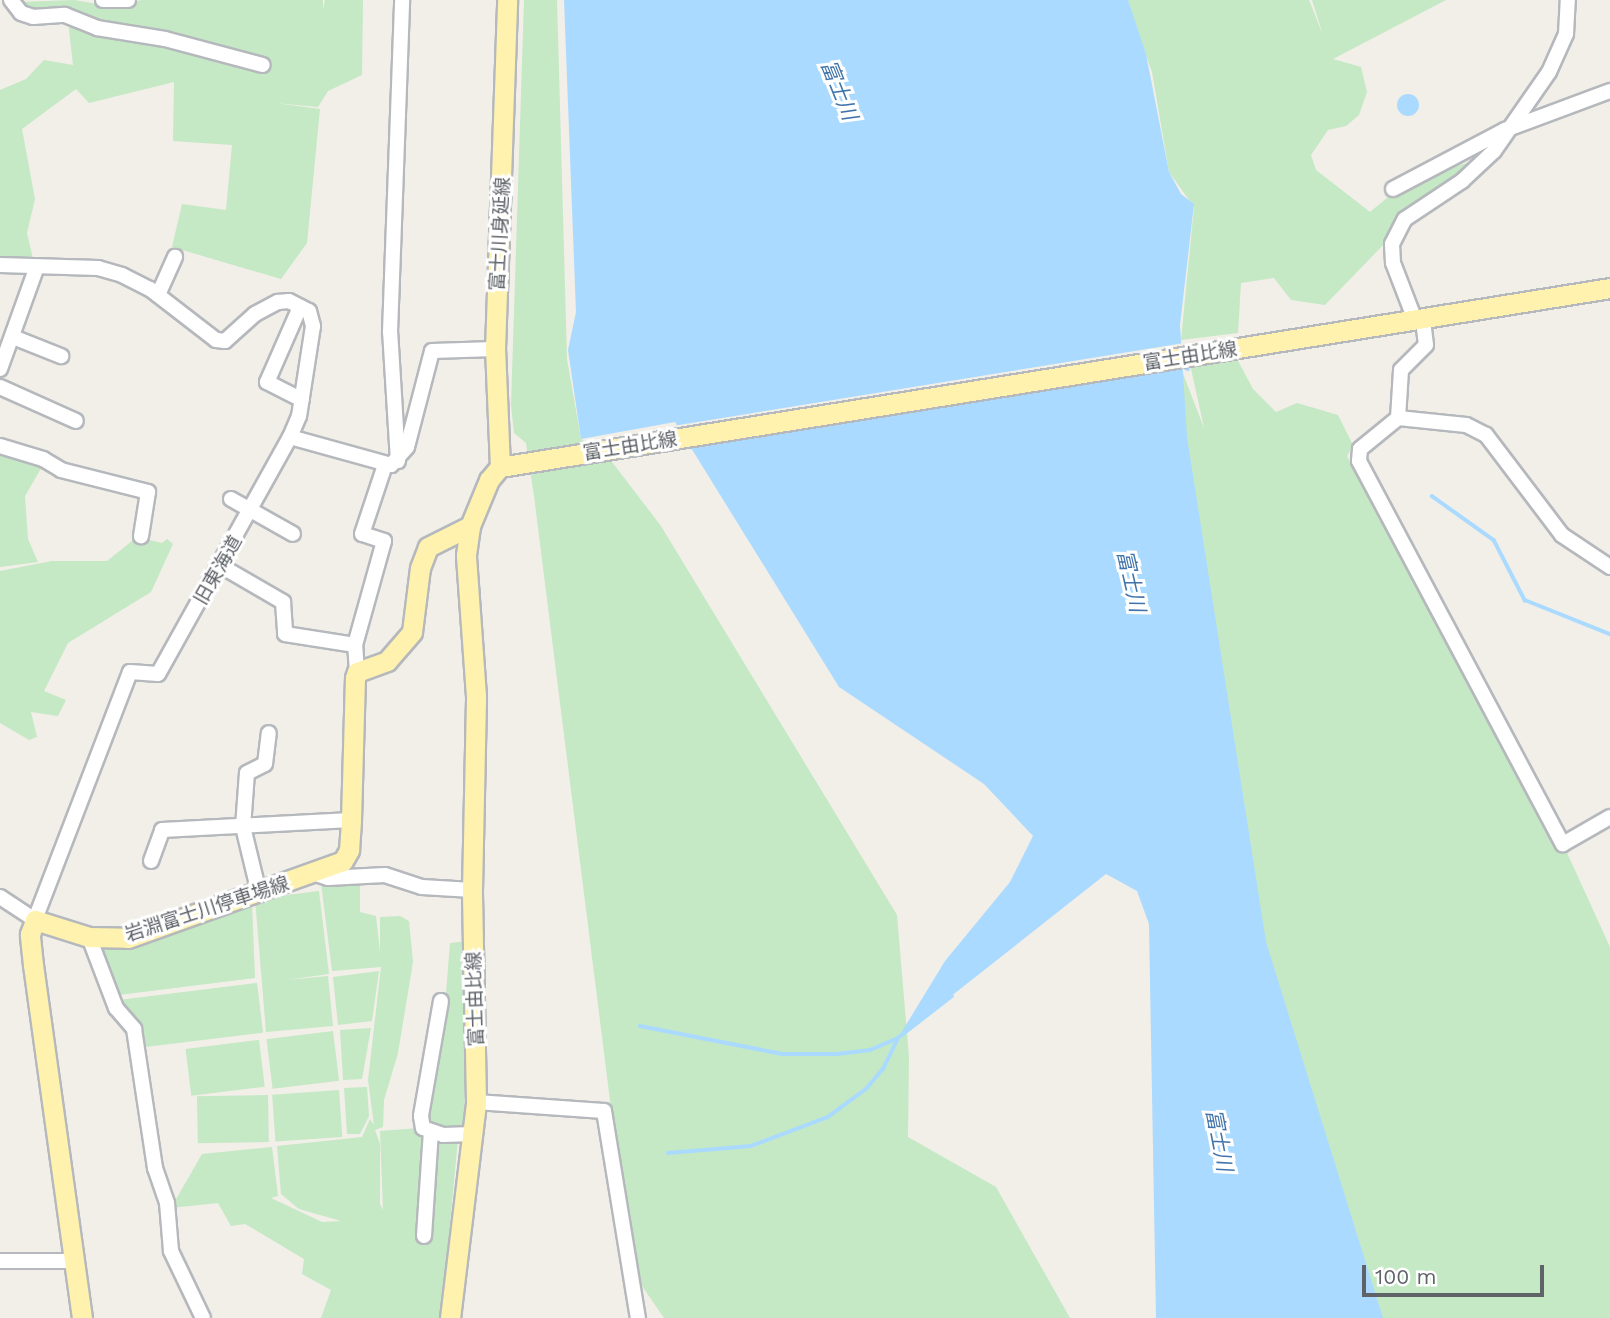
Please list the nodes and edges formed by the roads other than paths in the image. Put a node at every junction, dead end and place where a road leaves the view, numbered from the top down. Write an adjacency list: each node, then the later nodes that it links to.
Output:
1 (11, 0): 7 (street)
2 (103, 0): 3 (street)
3 (128, 0)
4 (402, 0): 28 (street)
5 (507, 0): 19 (main road, 富士川身延線)
6 (1568, 0): 9 (street)
7 (263, 65)
8 (1610, 92): 9 (street)
9 (1505, 130): 10 (street); 17 (street)
10 (1393, 189)
11 (175, 257): 15 (street)
12 (0, 265): 13 (street)
13 (36, 269): 15 (street); 18 (street)
14 (1610, 288): 17 (main road, 富士由比線)
15 (158, 295): 16 (street)
16 (300, 307): 23 (street, 旧東海道); 23 (street)
17 (1419, 320): 24 (street); 29 (main road, 富士由比線)
18 (13, 337): 20 (street); 21 (street)
19 (495, 349): 28 (street); 29 (main road, 富士川身延線)
20 (61, 356)
21 (0, 369)
22 (0, 387): 25 (street)
23 (302, 400): 26 (street, 旧東海道)
24 (1398, 418): 36 (street); 40 (street)
25 (76, 421)
26 (290, 437): 28 (street); 31 (street, 旧東海道)
27 (0, 446): 34 (street)
28 (392, 463): 37 (street)
29 (500, 467): 32 (main road, 富士由比線)
30 (231, 499): 31 (street)
31 (252, 511): 33 (street); 35 (street, 旧東海道)
32 (470, 526): 38 (main road); 45 (main road, 富士由比線)
33 (293, 534)
34 (141, 536)
35 (221, 566): 37 (street); 48 (street, 旧東海道)
36 (1610, 566)
37 (355, 645): 38 (street)
38 (357, 672): 41 (main road, 岩淵富士川停車場線)
39 (269, 733): 42 (street)
40 (1610, 817)
41 (351, 820): 42 (street); 44 (main road, 岩淵富士川停車場線)
42 (243, 827): 43 (street); 46 (street)
43 (151, 861)
44 (316, 874): 45 (street); 46 (main road, 岩淵富士川停車場線)
45 (471, 890): 51 (main road, 富士由比線)
46 (259, 893): 49 (main road, 岩淵富士川停車場線)
47 (0, 897): 48 (street)
48 (35, 920): 49 (main road, 岩淵富士川停車場線); 56 (main road)
49 (89, 937): 57 (street)
50 (441, 1001): 52 (street)
51 (476, 1102): 53 (main road, 富士由比線); 60 (street)
52 (431, 1131): 53 (street); 54 (street)
53 (473, 1135): 59 (main road, 富士由比線)
54 (424, 1236)
55 (0, 1261): 56 (street)
56 (75, 1261): 58 (main road)
57 (200, 1315)
58 (82, 1318)
59 (450, 1318)
60 (638, 1318)

